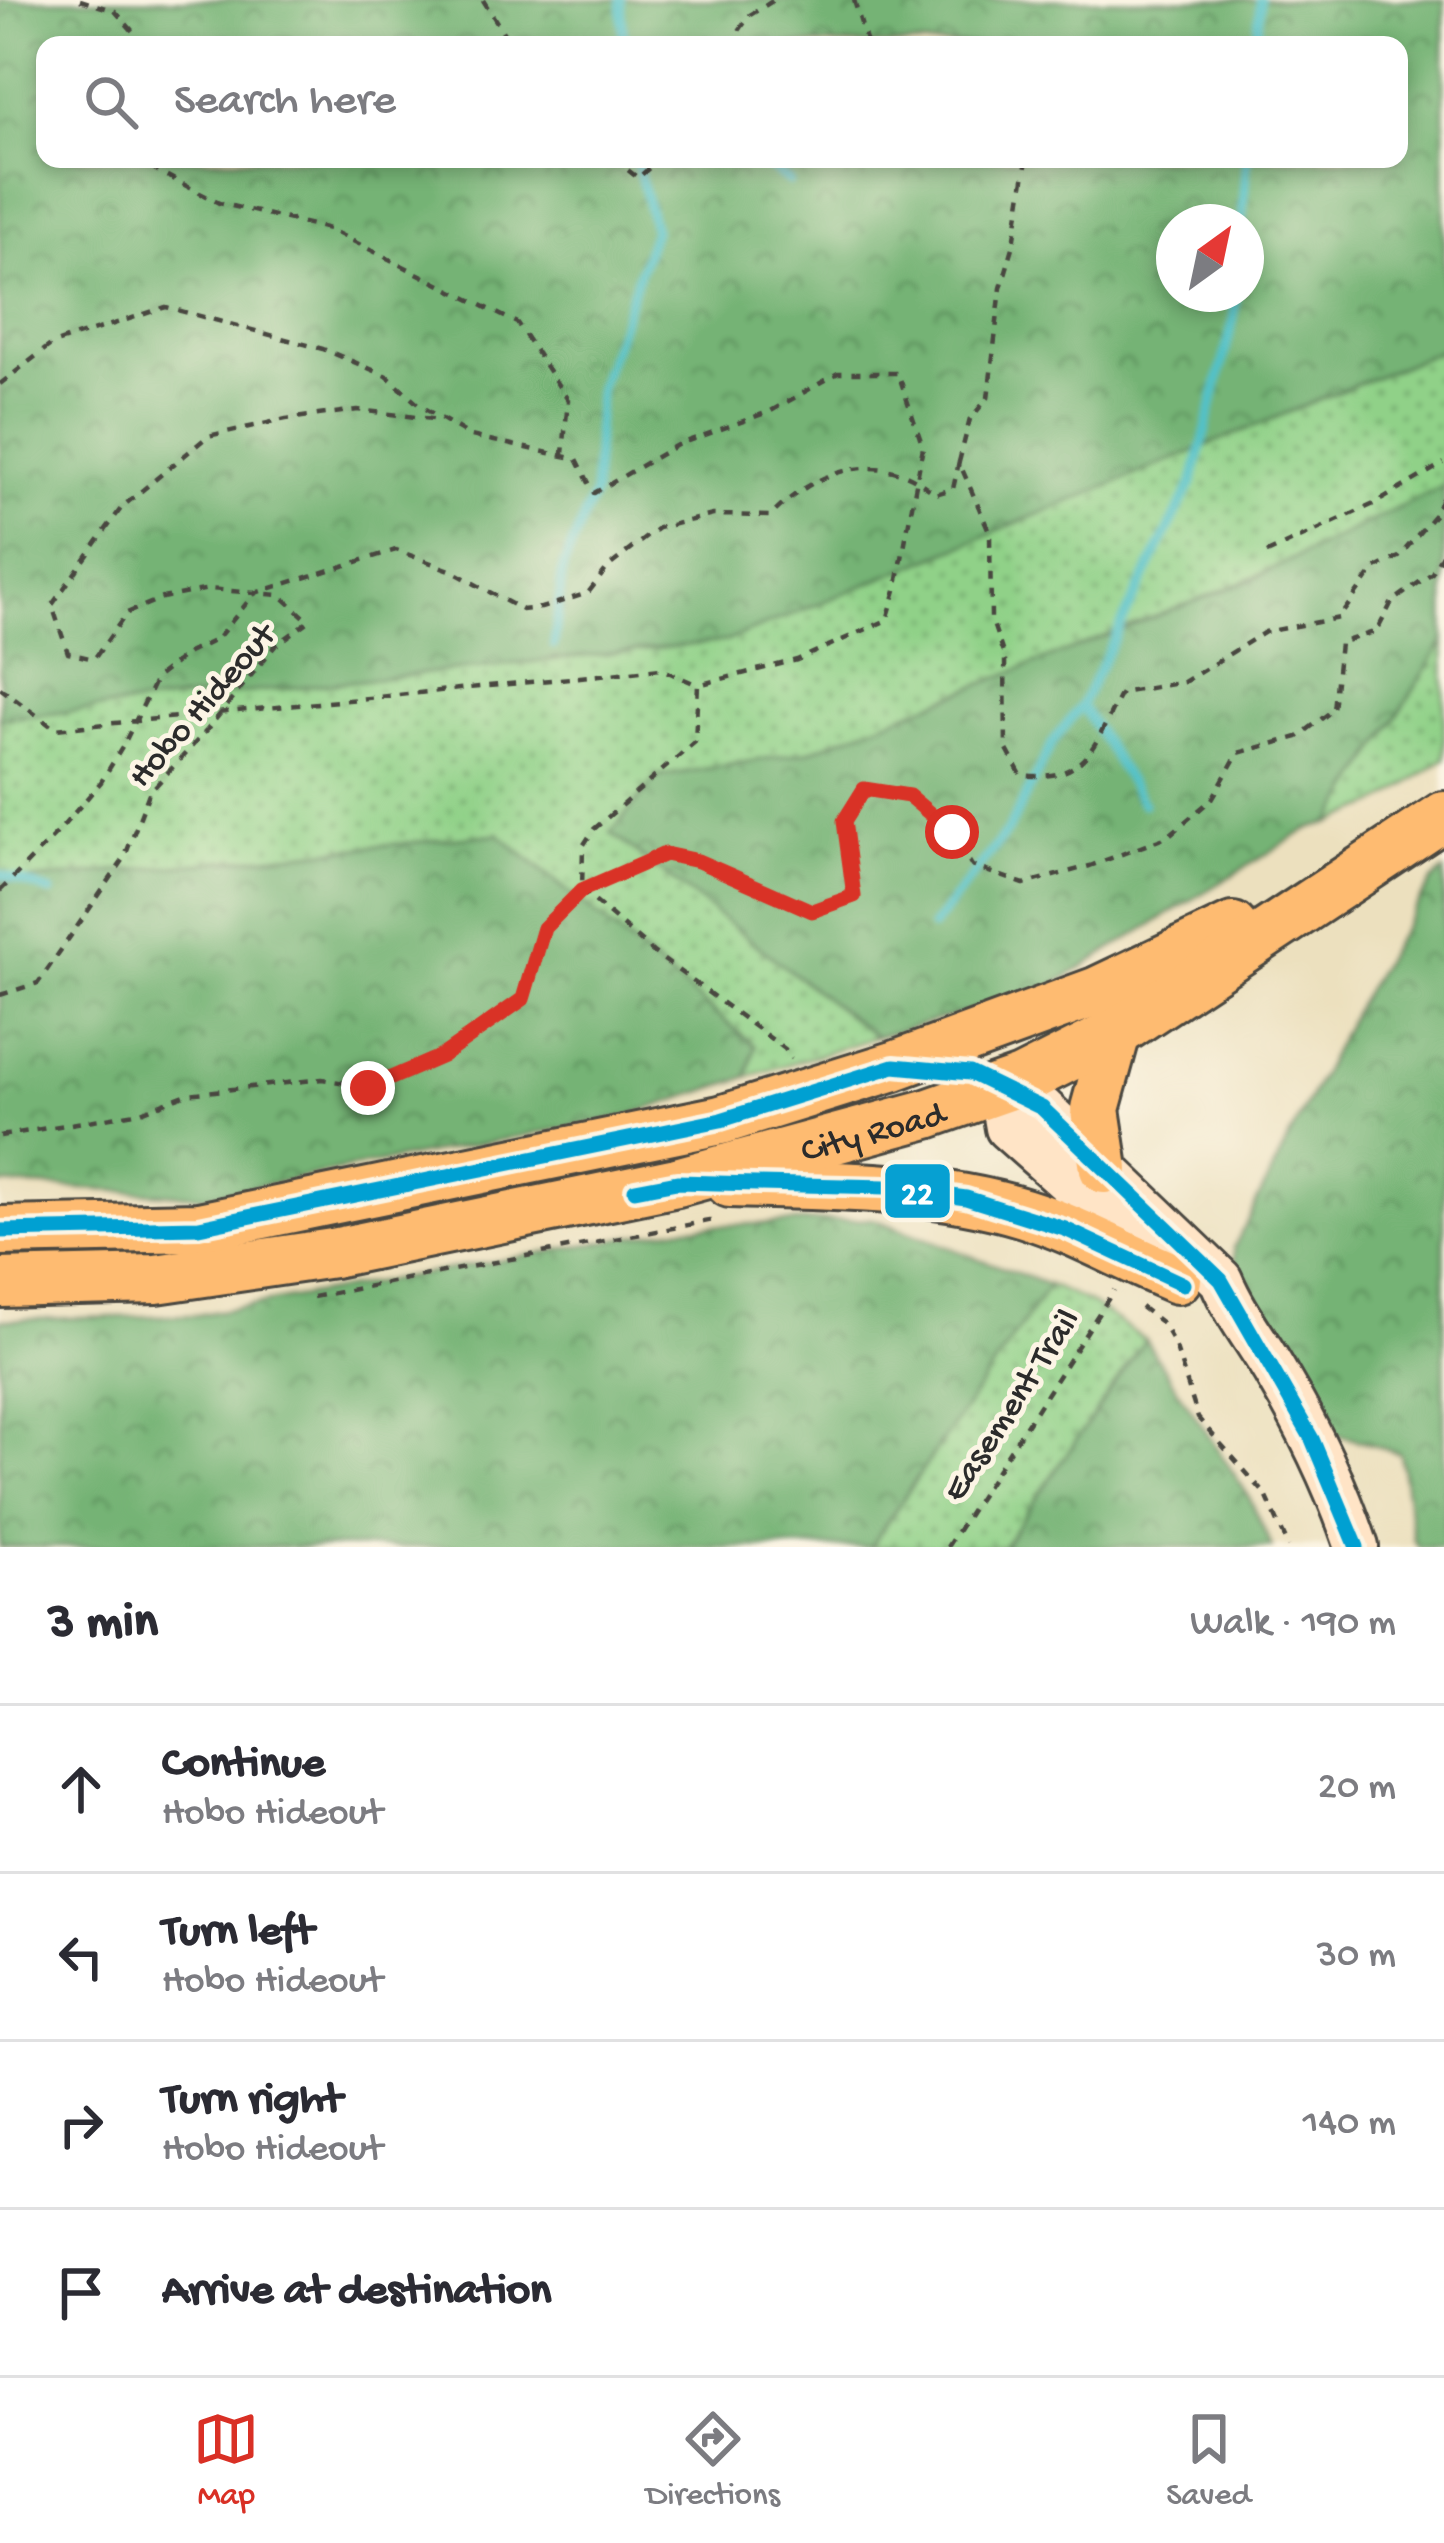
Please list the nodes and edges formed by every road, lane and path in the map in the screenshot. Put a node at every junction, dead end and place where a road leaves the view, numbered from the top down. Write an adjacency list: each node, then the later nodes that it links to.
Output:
1 (80, 0): 5 (path)
2 (483, 0): 6 (path)
3 (774, 0): 7 (path)
4 (854, 0): 8 (path)
5 (137, 36)
6 (506, 36)
7 (735, 36)
8 (865, 36)
9 (152, 168): 15 (path)
10 (625, 168): 11 (path)
11 (649, 168)
12 (1027, 168): 16 (path)
13 (0, 384): 14 (path)
14 (445, 421): 15 (path); 22 (path, Hobo Hideout)
15 (563, 456): 18 (path)
16 (958, 462): 18 (path); 19 (path)
17 (1444, 464): 21 (path)
18 (917, 478): 22 (path); 23 (path)
19 (1444, 494)
20 (1444, 550): 28 (path)
21 (1267, 554)
22 (255, 593): 25 (path, Hobo Hideout); 26 (path)
23 (698, 685): 25 (path); 28 (path)
24 (0, 688): 26 (path)
25 (224, 710): 26 (path); 30 (path, Hobo Hideout)
26 (135, 720): 29 (path)
27 (1444, 816): 31 (highway, City Road)
28 (582, 890): 34 (path); 35 (path)
29 (0, 891)
30 (0, 995)
31 (1107, 1012): 32 (highway, City Road); 33 (highway, City Road); 36 (highway)
32 (894, 1066): 33 (highway); 34 (highway, City Road)
33 (1000, 1088): 36 (main road); 37 (highway, City Road); 41 (main road)
34 (812, 1092): 39 (highway, City Road)
35 (0, 1136)
36 (1104, 1169): 45 (main road)
37 (677, 1182): 41 (highway); 42 (highway, City Road)
38 (724, 1218): 43 (path)
39 (0, 1232)
40 (1102, 1279): 46 (path, Easement Trail)
41 (1177, 1279): 45 (main road)
42 (0, 1283)
43 (306, 1298)
44 (1131, 1300): 47 (path)
45 (1235, 1314): 48 (main road)
46 (946, 1547)
47 (1289, 1547)
48 (1357, 1547)

